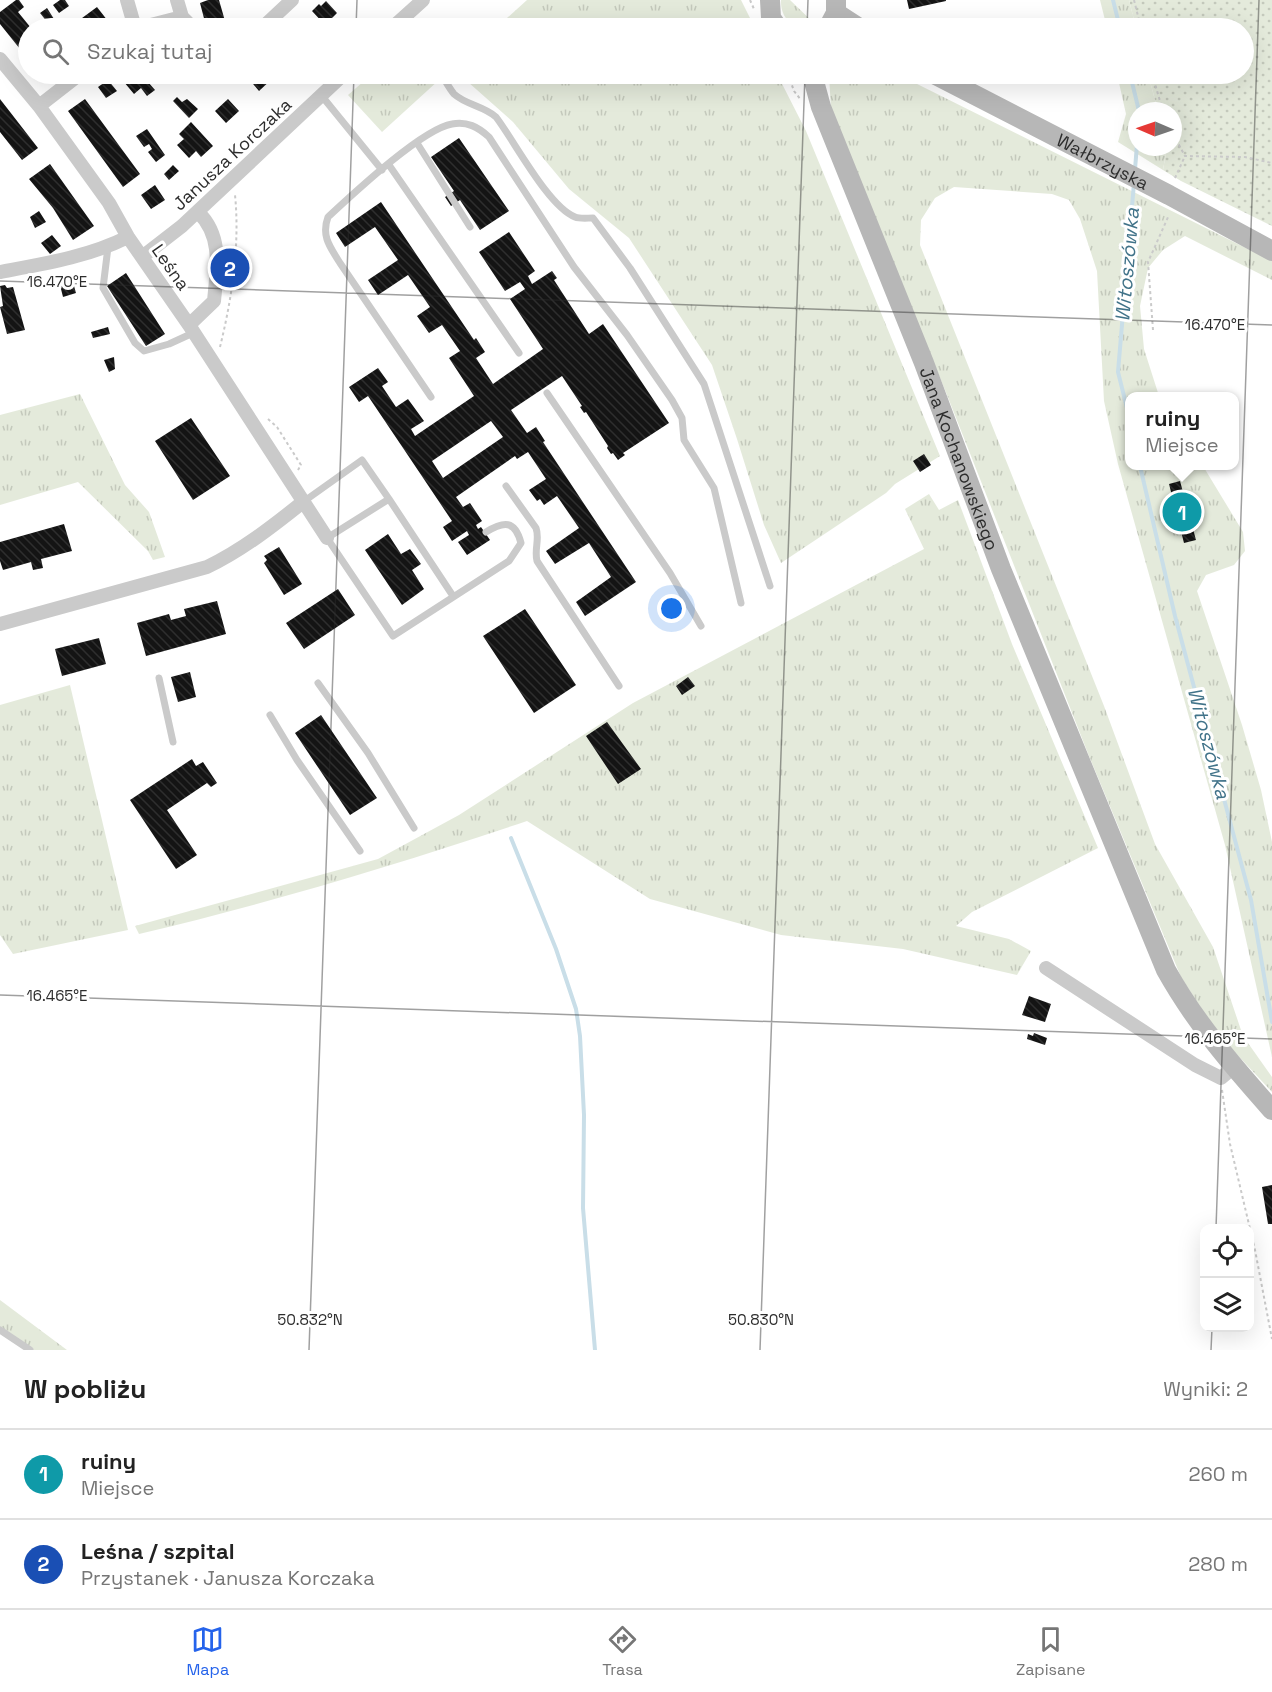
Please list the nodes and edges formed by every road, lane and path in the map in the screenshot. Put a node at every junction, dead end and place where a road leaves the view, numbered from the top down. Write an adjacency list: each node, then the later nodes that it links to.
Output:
1 (128, 0): 8 (street)
2 (177, 0): 7 (street)
3 (292, 0): 10 (street)
4 (423, 0): 11 (street)
5 (1134, 0): 13 (path)
6 (769, 1): 12 (street)
7 (182, 16): 9 (street)
8 (134, 18)
9 (174, 18)
10 (273, 18)
11 (411, 18)
12 (771, 18)
13 (1138, 18)
14 (0, 59): 15 (street, Leśna)
15 (18, 81)
16 (21, 84): 26 (street, Leśna)
17 (67, 84): 26 (street)
18 (333, 84): 24 (street, Janusza Korczaka)
19 (447, 84): 55 (lane)
20 (804, 84): 27 (street)
21 (815, 84): 27 (street, Jana Kochanowskiego)
22 (953, 84): 34 (street, Wałbrzyska)
23 (1155, 84): 25 (path)
24 (321, 95): 32 (lane); 35 (street, Janusza Korczaka)
25 (1160, 102)
26 (39, 106): 37 (street, Leśna)
27 (821, 107): 68 (street, Jana Kochanowskiego)
28 (417, 143): 32 (lane); 36 (lane); 57 (lane)
29 (1182, 150): 30 (path)
30 (1185, 156): 31 (path); 34 (path)
31 (1272, 163)
32 (386, 167): 45 (lane); 47 (lane)
33 (235, 192): 44 (path)
34 (1166, 193): 39 (street, Wałbrzyska); 43 (path)
35 (198, 212): 40 (street, Janusza Korczaka); 42 (street)
36 (470, 227)
37 (128, 237): 38 (street); 40 (street, Leśna)
38 (108, 247): 41 (street); 42 (lane)
39 (1272, 251)
40 (142, 257): 42 (street, Leśna)
41 (0, 272)
42 (191, 329): 49 (street, Leśna)
43 (1153, 330)
44 (214, 341)
45 (519, 353)
46 (547, 393): 59 (lane)
47 (431, 397)
48 (260, 413): 49 (path)
49 (288, 478): 52 (street, Leśna)
50 (506, 486): 62 (lane)
51 (388, 499): 52 (lane); 54 (lane); 56 (lane)
52 (303, 502): 54 (street, Leśna); 58 (street)
53 (486, 532): 56 (lane)
54 (327, 538): 56 (lane)
55 (770, 586)
56 (453, 596)
57 (741, 603)
58 (0, 624)
59 (701, 626)
60 (159, 678): 64 (lane)
61 (318, 683): 65 (lane)
62 (619, 686)
63 (270, 716): 66 (lane)
64 (174, 742)
65 (414, 828)
66 (360, 851)
67 (1046, 968): 68 (street)
68 (1227, 1073): 69 (street, Jana Kochanowskiego); 71 (path)
69 (1272, 1110)
70 (0, 1330): 72 (lane)
71 (1272, 1339)
72 (30, 1350)

